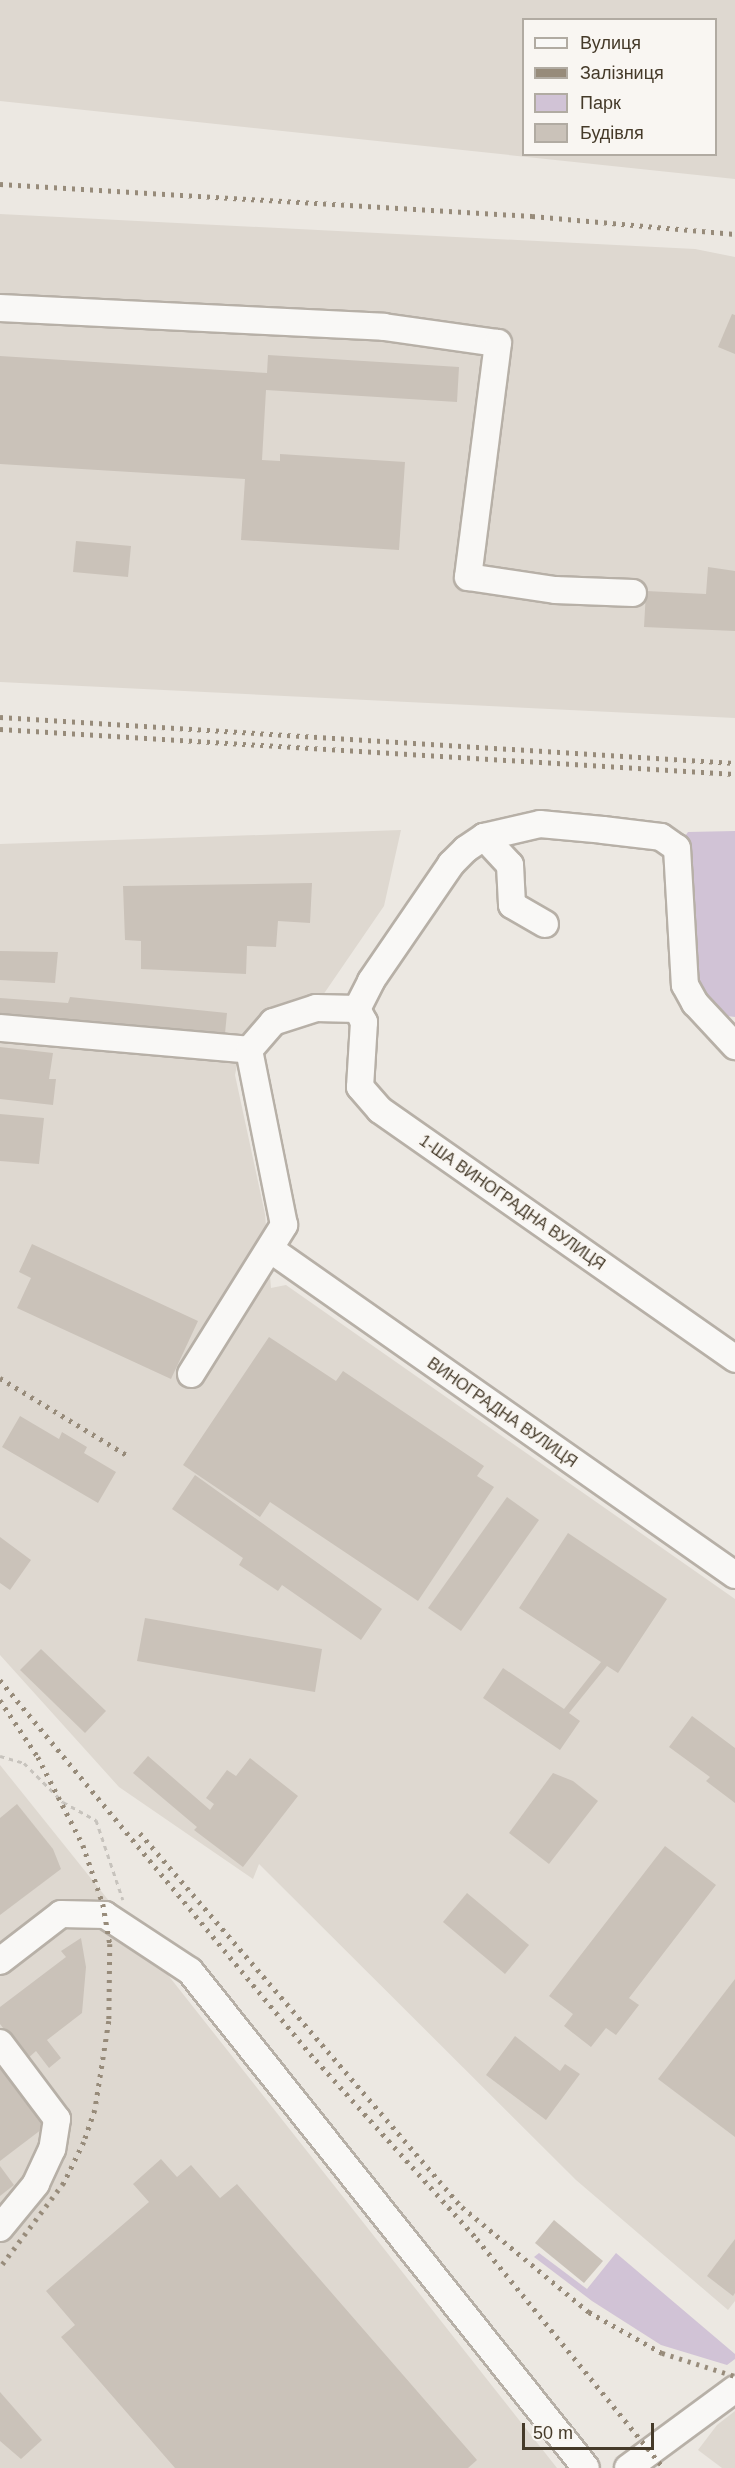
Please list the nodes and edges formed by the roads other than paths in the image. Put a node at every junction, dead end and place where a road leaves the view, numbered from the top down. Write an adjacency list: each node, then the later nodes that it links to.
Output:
1 (0, 309): 2 (street)
2 (633, 593)
3 (484, 837): 4 (street); 5 (street); 7 (street)
4 (545, 924)
5 (357, 1009): 8 (street); 10 (street, 1-ША ВИНОГРАДНА ВУЛИЦЯ)
6 (0, 1028): 8 (street)
7 (735, 1046)
8 (249, 1050): 9 (street)
9 (270, 1249): 11 (street); 12 (street, ВИНОГРАДНА ВУЛИЦЯ)
10 (735, 1359)
11 (191, 1374)
12 (735, 1575)
13 (0, 1961): 17 (street)
14 (0, 2043): 15 (street)
15 (0, 2228)
16 (735, 2390): 18 (street)
17 (586, 2468)
18 (628, 2468)

